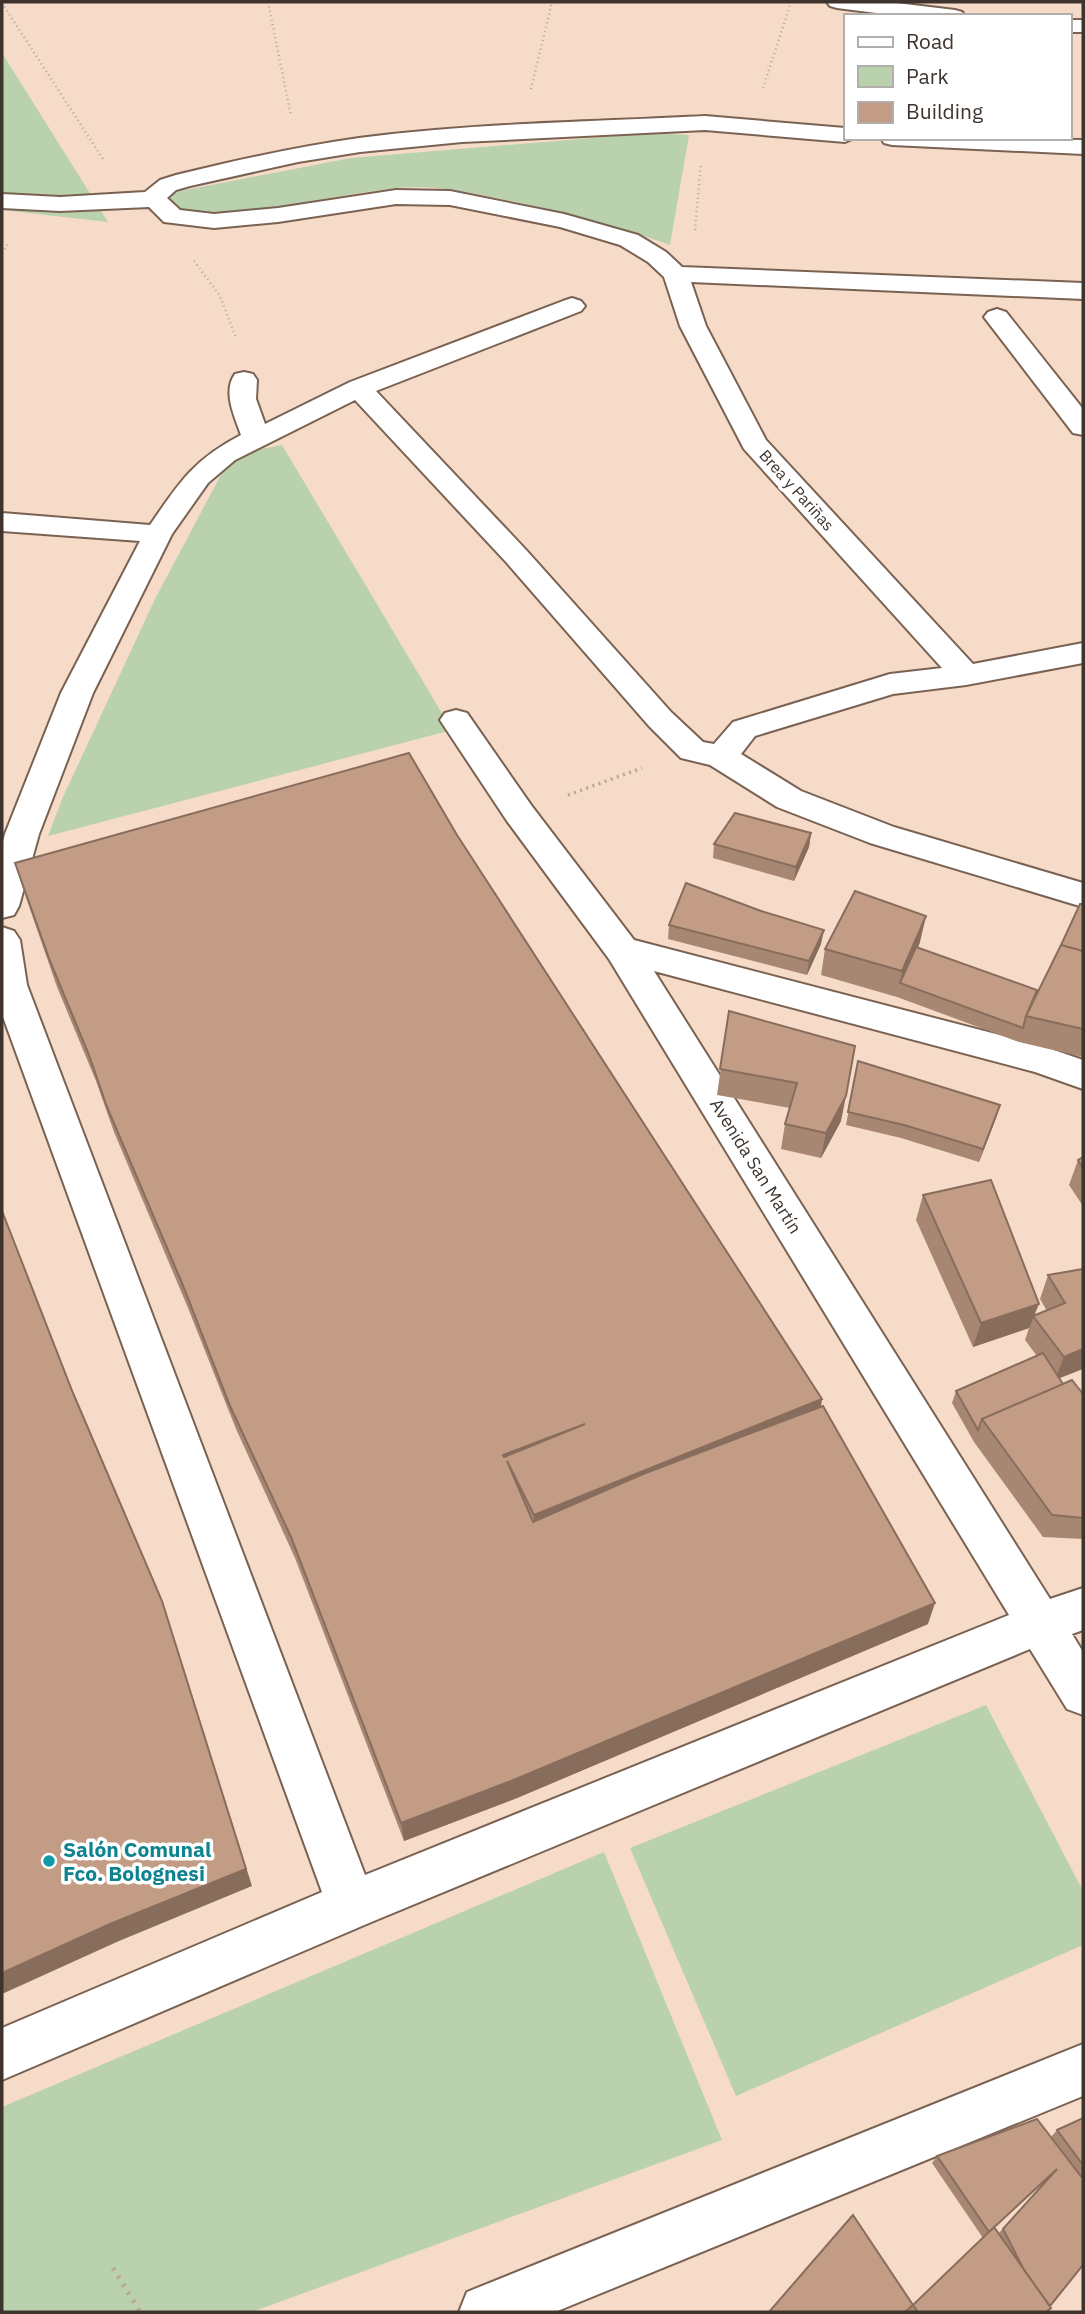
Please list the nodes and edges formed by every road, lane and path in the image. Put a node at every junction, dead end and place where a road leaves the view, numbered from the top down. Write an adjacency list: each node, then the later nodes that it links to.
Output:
1 (268, 2): 13 (path)
2 (552, 2): 9 (path)
3 (791, 2): 8 (path)
4 (837, 2): 6 (street)
5 (2, 3): 16 (path)
6 (938, 14)
7 (705, 123): 8 (street); 9 (street); 17 (path)
8 (751, 125): 10 (street)
9 (521, 132): 13 (street)
10 (844, 135)
11 (934, 140): 12 (street)
12 (1083, 147)
13 (298, 155): 14 (street)
14 (155, 199): 16 (street); 17 (street)
15 (2, 201): 16 (street)
16 (130, 201): 21 (path)
17 (684, 275): 18 (street); 28 (street, Brea y Pariñas)
18 (1083, 291)
19 (572, 306): 22 (street)
20 (997, 317): 23 (street)
21 (244, 380): 24 (street)
22 (359, 388): 24 (street); 30 (street)
23 (1083, 427)
24 (256, 439): 26 (street)
25 (2, 522): 26 (street)
26 (158, 534): 33 (street)
27 (1083, 653): 28 (street)
28 (965, 675): 30 (street)
29 (456, 720): 31 (street, Avenida San Martín)
30 (706, 753): 31 (path); 32 (street)
31 (519, 813): 35 (street, Avenida San Martín)
32 (1083, 895)
33 (2, 906)
34 (2, 940): 40 (street)
35 (622, 950): 36 (street); 38 (street, Avenida San Martín)
36 (1083, 1075)
37 (1083, 1609): 38 (street)
38 (1039, 1624): 39 (street, Avenida San Martín); 40 (street)
39 (1083, 1693)
40 (352, 1905): 41 (street)
41 (2, 2054)
42 (1083, 2070): 45 (street)
43 (113, 2268): 44 (path)
44 (140, 2312)
45 (487, 2312)

